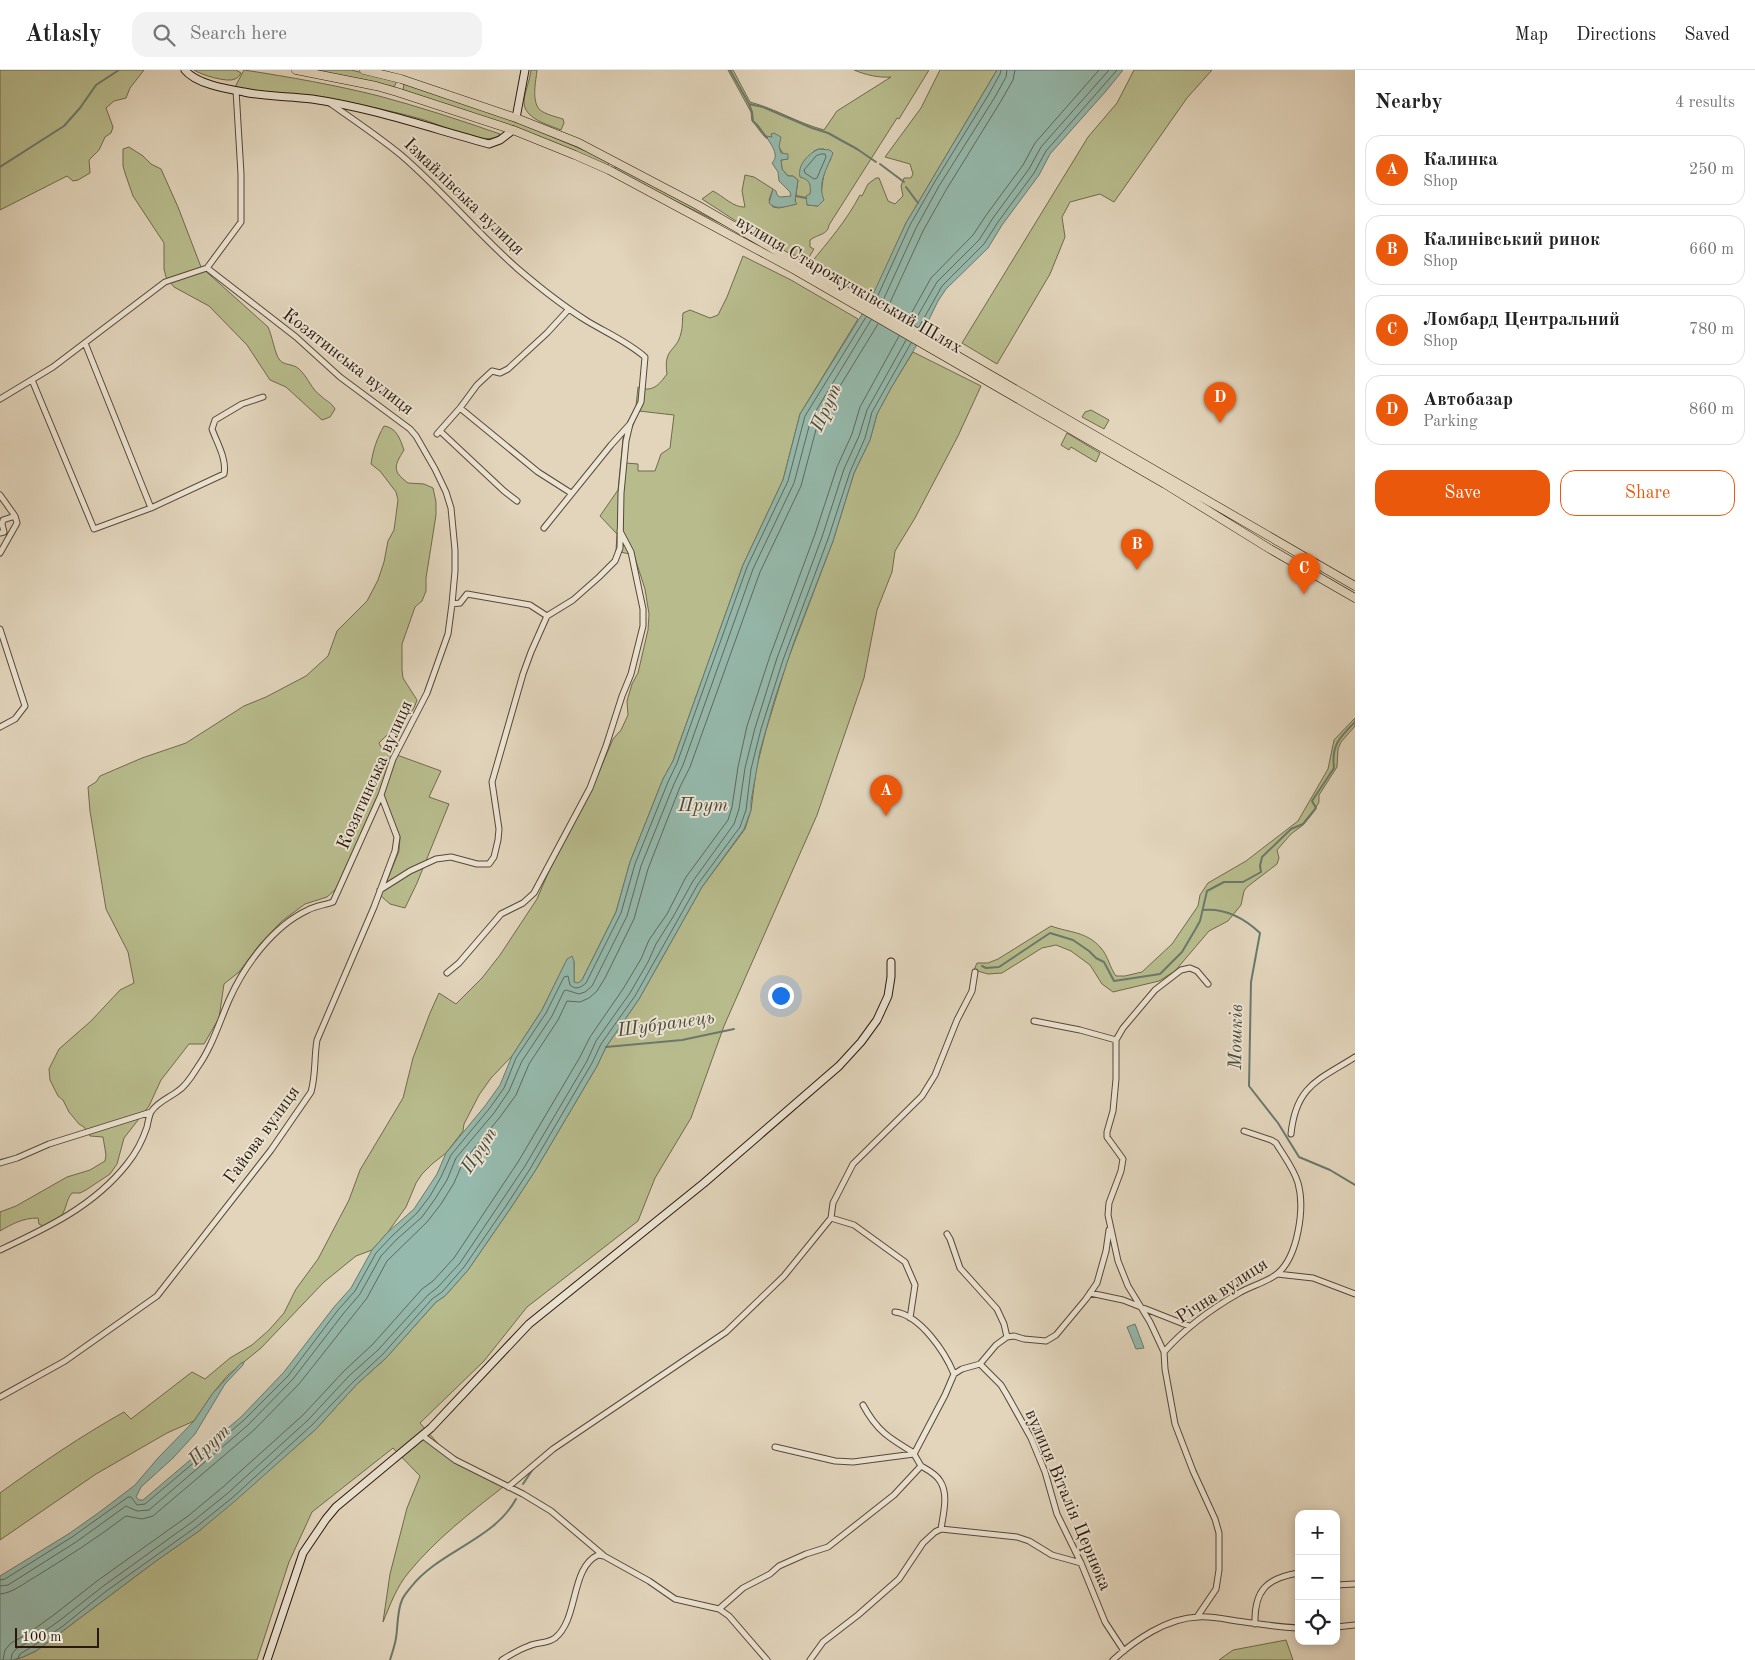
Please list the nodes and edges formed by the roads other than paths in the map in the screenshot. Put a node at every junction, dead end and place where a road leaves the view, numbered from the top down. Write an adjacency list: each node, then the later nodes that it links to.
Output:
1 (185, 70): 6 (street, Ізмайлівська вулиця)
2 (296, 70): 7 (main road, вулиця Старожучківський Шлях)
3 (364, 70): 5 (main road, вулиця Старожучківський Шлях)
4 (525, 70): 9 (street)
5 (401, 79): 7 (main road); 9 (main road, вулиця Старожучківський Шлях)
6 (236, 90): 8 (street, Ізмайлівська вулиця); 13 (street)
7 (397, 92): 10 (main road, вулиця Старожучківський Шлях)
8 (330, 103): 10 (street); 15 (street, Ізмайлівська вулиця)
9 (516, 118): 11 (main road, вулиця Старожучківський Шлях)
10 (513, 130): 12 (main road, вулиця Старожучківський Шлях)
11 (614, 161): 12 (main road); 14 (main road, вулиця Старожучківський Шлях)
12 (609, 170): 14 (main road, вулиця Старожучківський Шлях)
13 (207, 268): 16 (street); 34 (street, Козятинська вулиця)
14 (798, 268): 22 (main road, вулиця Старожучківський Шлях)
15 (569, 309): 20 (street); 21 (street, Ізмайлівська вулиця)
16 (85, 343): 17 (street); 26 (street)
17 (32, 380): 19 (street); 26 (street)
18 (263, 397): 26 (street)
19 (0, 399)
20 (460, 408): 23 (street); 25 (street)
21 (630, 424): 23 (street); 29 (street)
22 (1097, 441): 32 (main road, вулиця Старожучківський Шлях); 33 (main road, вулиця Старожучківський Шлях)
23 (571, 494): 28 (street)
24 (0, 495): 27 (street)
25 (517, 501)
26 (151, 508)
27 (15, 516): 30 (street); 31 (street)
28 (544, 528)
29 (620, 531): 35 (street); 42 (street)
30 (0, 533)
31 (0, 553)
32 (1355, 586)
33 (1355, 598)
34 (452, 604): 35 (street); 38 (street, Козятинська вулиця)
35 (547, 616): 39 (street)
36 (0, 629): 37 (street)
37 (0, 727)
38 (381, 795): 39 (street, Гайова вулиця); 47 (street, Козятинська вулиця)
39 (380, 890): 66 (street, Гайова вулиця)
40 (892, 962): 68 (street)
41 (975, 972): 51 (street)
42 (447, 973)
43 (1208, 984): 45 (street)
44 (1034, 1021): 45 (street)
45 (1116, 1040): 52 (street)
46 (1355, 1057): 49 (street)
47 (151, 1112): 50 (street); 54 (street)
48 (1244, 1131): 55 (street, Річна вулиця)
49 (1290, 1134)
50 (0, 1163)
51 (831, 1218): 60 (street); 72 (street)
52 (1109, 1225): 56 (street); 58 (street)
53 (947, 1234): 62 (street)
54 (0, 1250)
55 (1278, 1274): 57 (street); 61 (street, Річна вулиця)
56 (1090, 1293): 58 (street); 62 (street)
57 (1355, 1294)
58 (1140, 1306): 61 (street); 63 (street)
59 (895, 1312): 60 (street)
60 (910, 1318): 65 (street)
61 (1190, 1326): 63 (street, Річна вулиця)
62 (1008, 1337): 64 (street)
63 (1164, 1352): 80 (street)
64 (980, 1364): 65 (street); 75 (street, вулиця Віталія Цернюка)
65 (954, 1374): 70 (street)
66 (0, 1397)
67 (863, 1405): 70 (street)
68 (423, 1436): 72 (street); 86 (street)
69 (775, 1448): 70 (street)
70 (914, 1454): 71 (street)
71 (922, 1466): 73 (street); 79 (street)
72 (508, 1487): 74 (street)
73 (942, 1529): 75 (street); 89 (street)
74 (604, 1556): 79 (street); 87 (street)
75 (1081, 1563): 85 (street, вулиця Віталія Цернюка)
76 (1295, 1573): 81 (street)
77 (1355, 1584): 78 (street)
78 (1340, 1585)
79 (719, 1609): 88 (street)
80 (1197, 1617): 81 (street); 85 (street)
81 (1255, 1624): 84 (street)
82 (1355, 1625): 83 (street)
83 (1340, 1627)
84 (1295, 1628)
85 (1124, 1651): 90 (street)
86 (267, 1660)
87 (502, 1660)
88 (766, 1660)
89 (810, 1660)
90 (1113, 1660)

